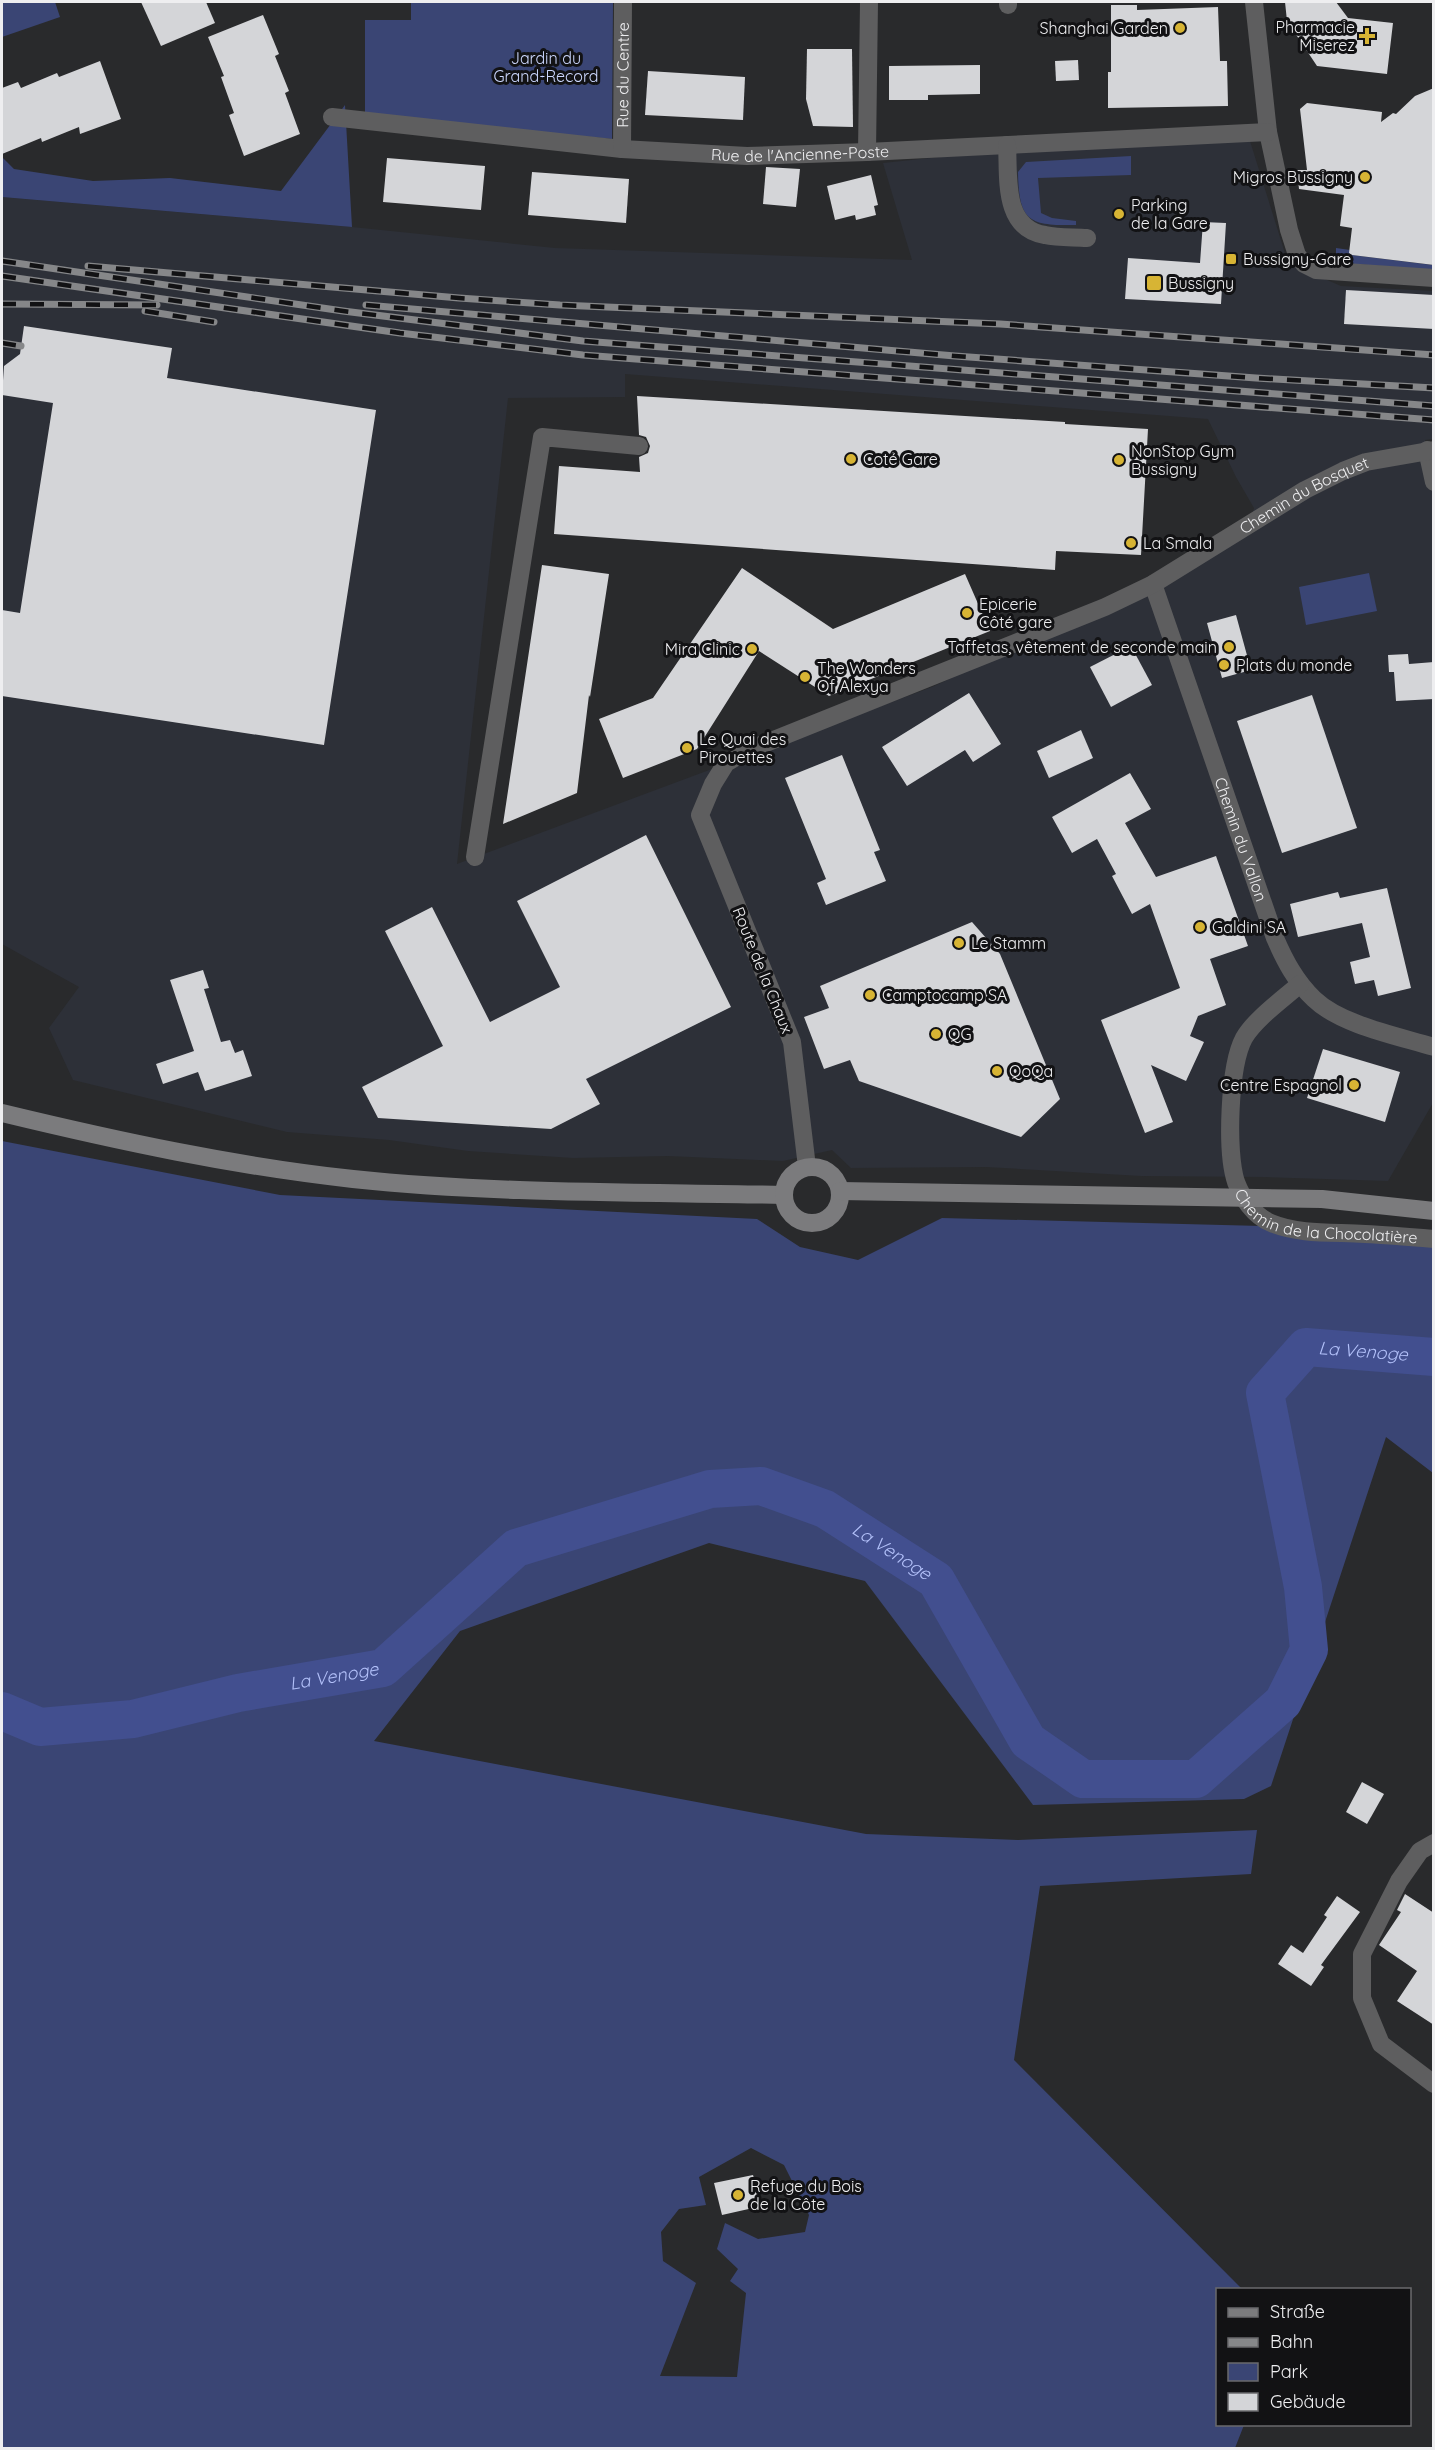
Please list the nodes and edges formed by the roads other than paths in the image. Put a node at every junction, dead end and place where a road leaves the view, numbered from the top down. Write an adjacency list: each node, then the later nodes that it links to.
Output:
1 (623, 2): 7 (street, Rue du Centre)
2 (869, 2): 8 (street)
3 (1254, 2): 5 (street)
4 (332, 117): 7 (street, Rue de l'Ancienne-Poste)
5 (1268, 132): 6 (street, Rue de l'Ancienne-Poste); 10 (street)
6 (1007, 145): 8 (street, Rue de l'Ancienne-Poste); 9 (street)
7 (622, 149): 8 (street, Rue de l'Ancienne-Poste)
8 (867, 152)
9 (1087, 238)
10 (1434, 278)
11 (639, 446): 16 (street)
12 (1430, 450): 13 (street); 14 (street, Chemin du Bosquet)
13 (1434, 482)
14 (1153, 584): 15 (street, Chemin du Bosquet); 17 (street, Chemin du Vallon)
15 (700, 815): 20 (street, Route de la Chaux)
16 (475, 857)
17 (1300, 984): 18 (street, Chemin du Vallon); 24 (street, Chemin de la Chocolatière)
18 (1434, 1047)
19 (2, 1113): 22 (main road)
20 (807, 1167): 21 (main road); 22 (main road)
21 (840, 1191): 22 (main road); 23 (main road)
22 (784, 1195)
23 (1434, 1211)
24 (1434, 1239)
25 (1434, 1843): 26 (street)
26 (1434, 2084)

